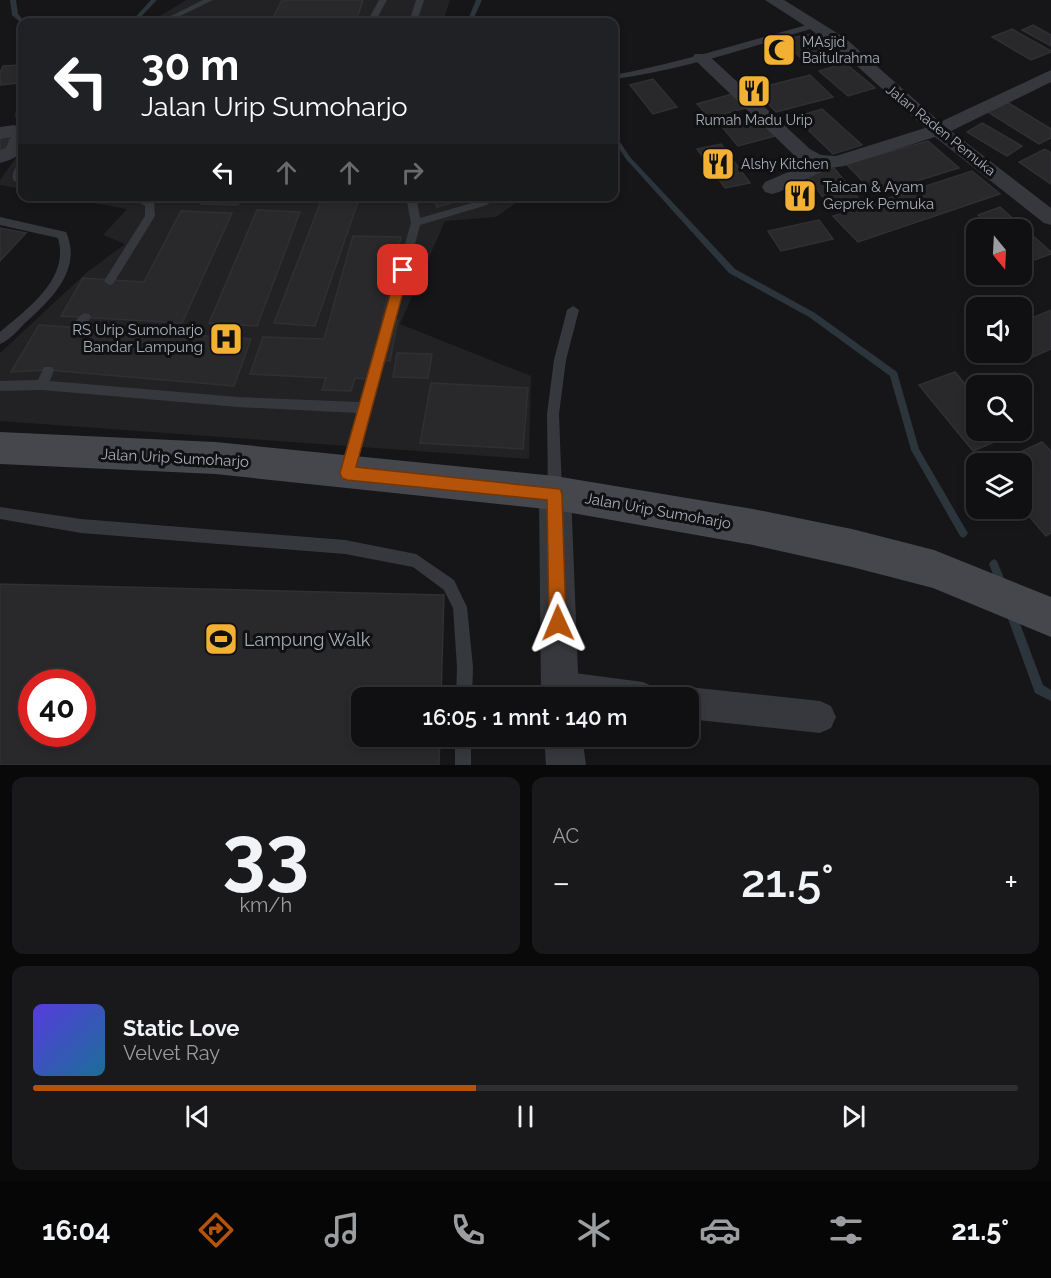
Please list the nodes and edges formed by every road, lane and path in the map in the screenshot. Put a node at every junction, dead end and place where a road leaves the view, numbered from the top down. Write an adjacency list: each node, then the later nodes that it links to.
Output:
1 (209, 0): 5 (lane)
2 (383, 0): 6 (lane)
3 (420, 0): 7 (lane)
4 (776, 0): 8 (street, Jalan Raden Pemuka)
5 (172, 18)
6 (373, 18)
7 (414, 18)
8 (814, 25): 9 (lane); 12 (street, Jalan Raden Pemuka)
9 (701, 57): 11 (lane); 17 (street)
10 (1051, 75): 12 (street)
11 (618, 76)
12 (938, 130): 17 (street); 22 (street, Jalan Raden Pemuka)
13 (18, 132): 14 (street)
14 (0, 133)
15 (18, 142): 16 (street)
16 (0, 158)
17 (825, 163): 18 (street)
18 (772, 188)
19 (144, 201): 25 (lane)
20 (412, 201): 24 (lane)
21 (486, 201): 24 (lane)
22 (1051, 218)
23 (0, 221): 29 (lane)
24 (416, 224): 33 (lane)
25 (109, 281)
26 (573, 310): 36 (lane)
27 (85, 317): 28 (lane)
28 (78, 328)
29 (0, 339)
30 (48, 370): 31 (lane)
31 (42, 385): 32 (lane); 33 (lane)
32 (0, 387)
33 (366, 408): 35 (lane)
34 (0, 448): 35 (main road, Jalan Urip Sumoharjo)
35 (347, 473): 36 (main road, Jalan Urip Sumoharjo)
36 (555, 494): 38 (main road, Jalan Urip Sumoharjo); 40 (street)
37 (0, 513): 39 (lane)
38 (1051, 617)
39 (464, 687)
40 (560, 687)
41 (699, 704): 42 (street)
42 (820, 717)
43 (463, 747): 45 (lane)
44 (565, 747): 46 (street)
45 (463, 765)
46 (566, 765)

